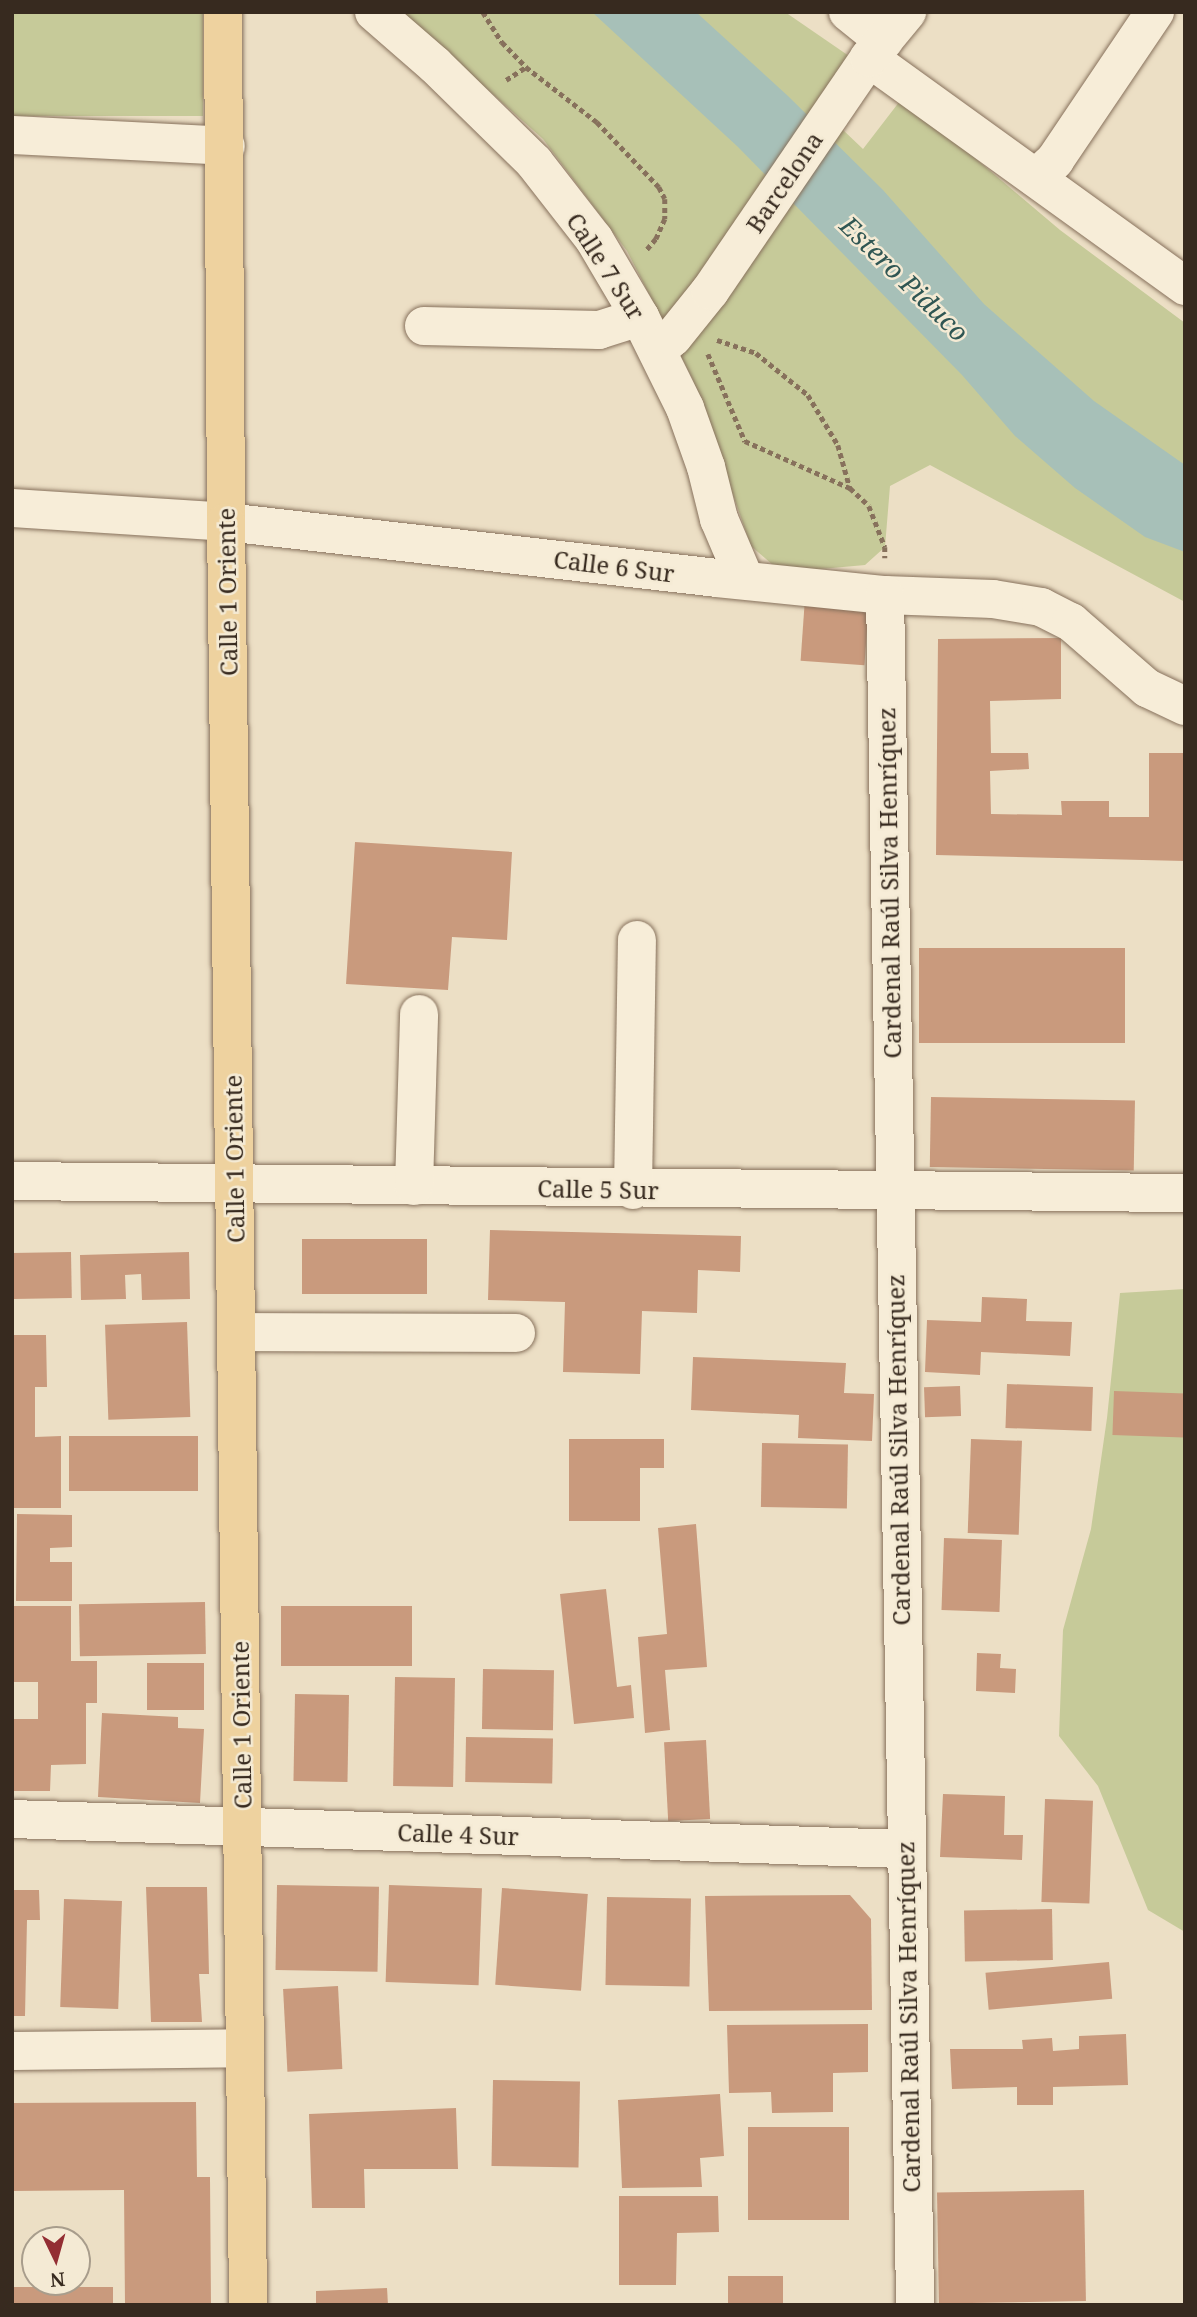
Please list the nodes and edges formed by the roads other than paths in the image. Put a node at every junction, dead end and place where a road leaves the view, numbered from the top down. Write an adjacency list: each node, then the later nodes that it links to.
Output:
1 (223, 12): 7 (main road, Calle 1 Oriente)
2 (374, 12): 11 (street, Calle 7 Sur)
3 (848, 12): 5 (street)
4 (1155, 12): 8 (street)
5 (878, 49): 8 (street); 11 (street, Barcelona)
6 (12, 135): 7 (street)
7 (226, 146): 13 (main road, Calle 1 Oriente)
8 (1036, 178): 9 (street)
9 (1185, 286)
10 (424, 326): 11 (street)
11 (649, 333): 14 (street, Calle 7 Sur)
12 (12, 508): 13 (street, Calle 6 Sur)
13 (226, 522): 14 (street, Calle 6 Sur); 20 (main road, Calle 1 Oriente)
14 (745, 580): 15 (street, Calle 6 Sur)
15 (885, 595): 16 (street, Calle 6 Sur); 23 (street, Cardenal Raúl Silva Henríquez)
16 (1185, 706)
17 (637, 940): 22 (street)
18 (419, 1014): 21 (street)
19 (12, 1181): 20 (street, Calle 5 Sur)
20 (234, 1184): 21 (street, Calle 5 Sur); 25 (main road, Calle 1 Oriente)
21 (414, 1186): 22 (street, Calle 5 Sur)
22 (633, 1189): 23 (street, Calle 5 Sur)
23 (894, 1191): 24 (street, Calle 5 Sur); 29 (street, Cardenal Raúl Silva Henríquez)
24 (1185, 1193)
25 (236, 1332): 26 (street); 28 (main road, Calle 1 Oriente)
26 (516, 1333)
27 (12, 1819): 28 (street, Calle 4 Sur)
28 (242, 1827): 29 (street, Calle 4 Sur); 30 (main road, Calle 1 Oriente)
29 (904, 1849): 33 (street, Cardenal Raúl Silva Henríquez)
30 (245, 2048): 31 (street); 32 (main road, Calle 1 Oriente)
31 (12, 2051)
32 (248, 2305)
33 (915, 2305)

